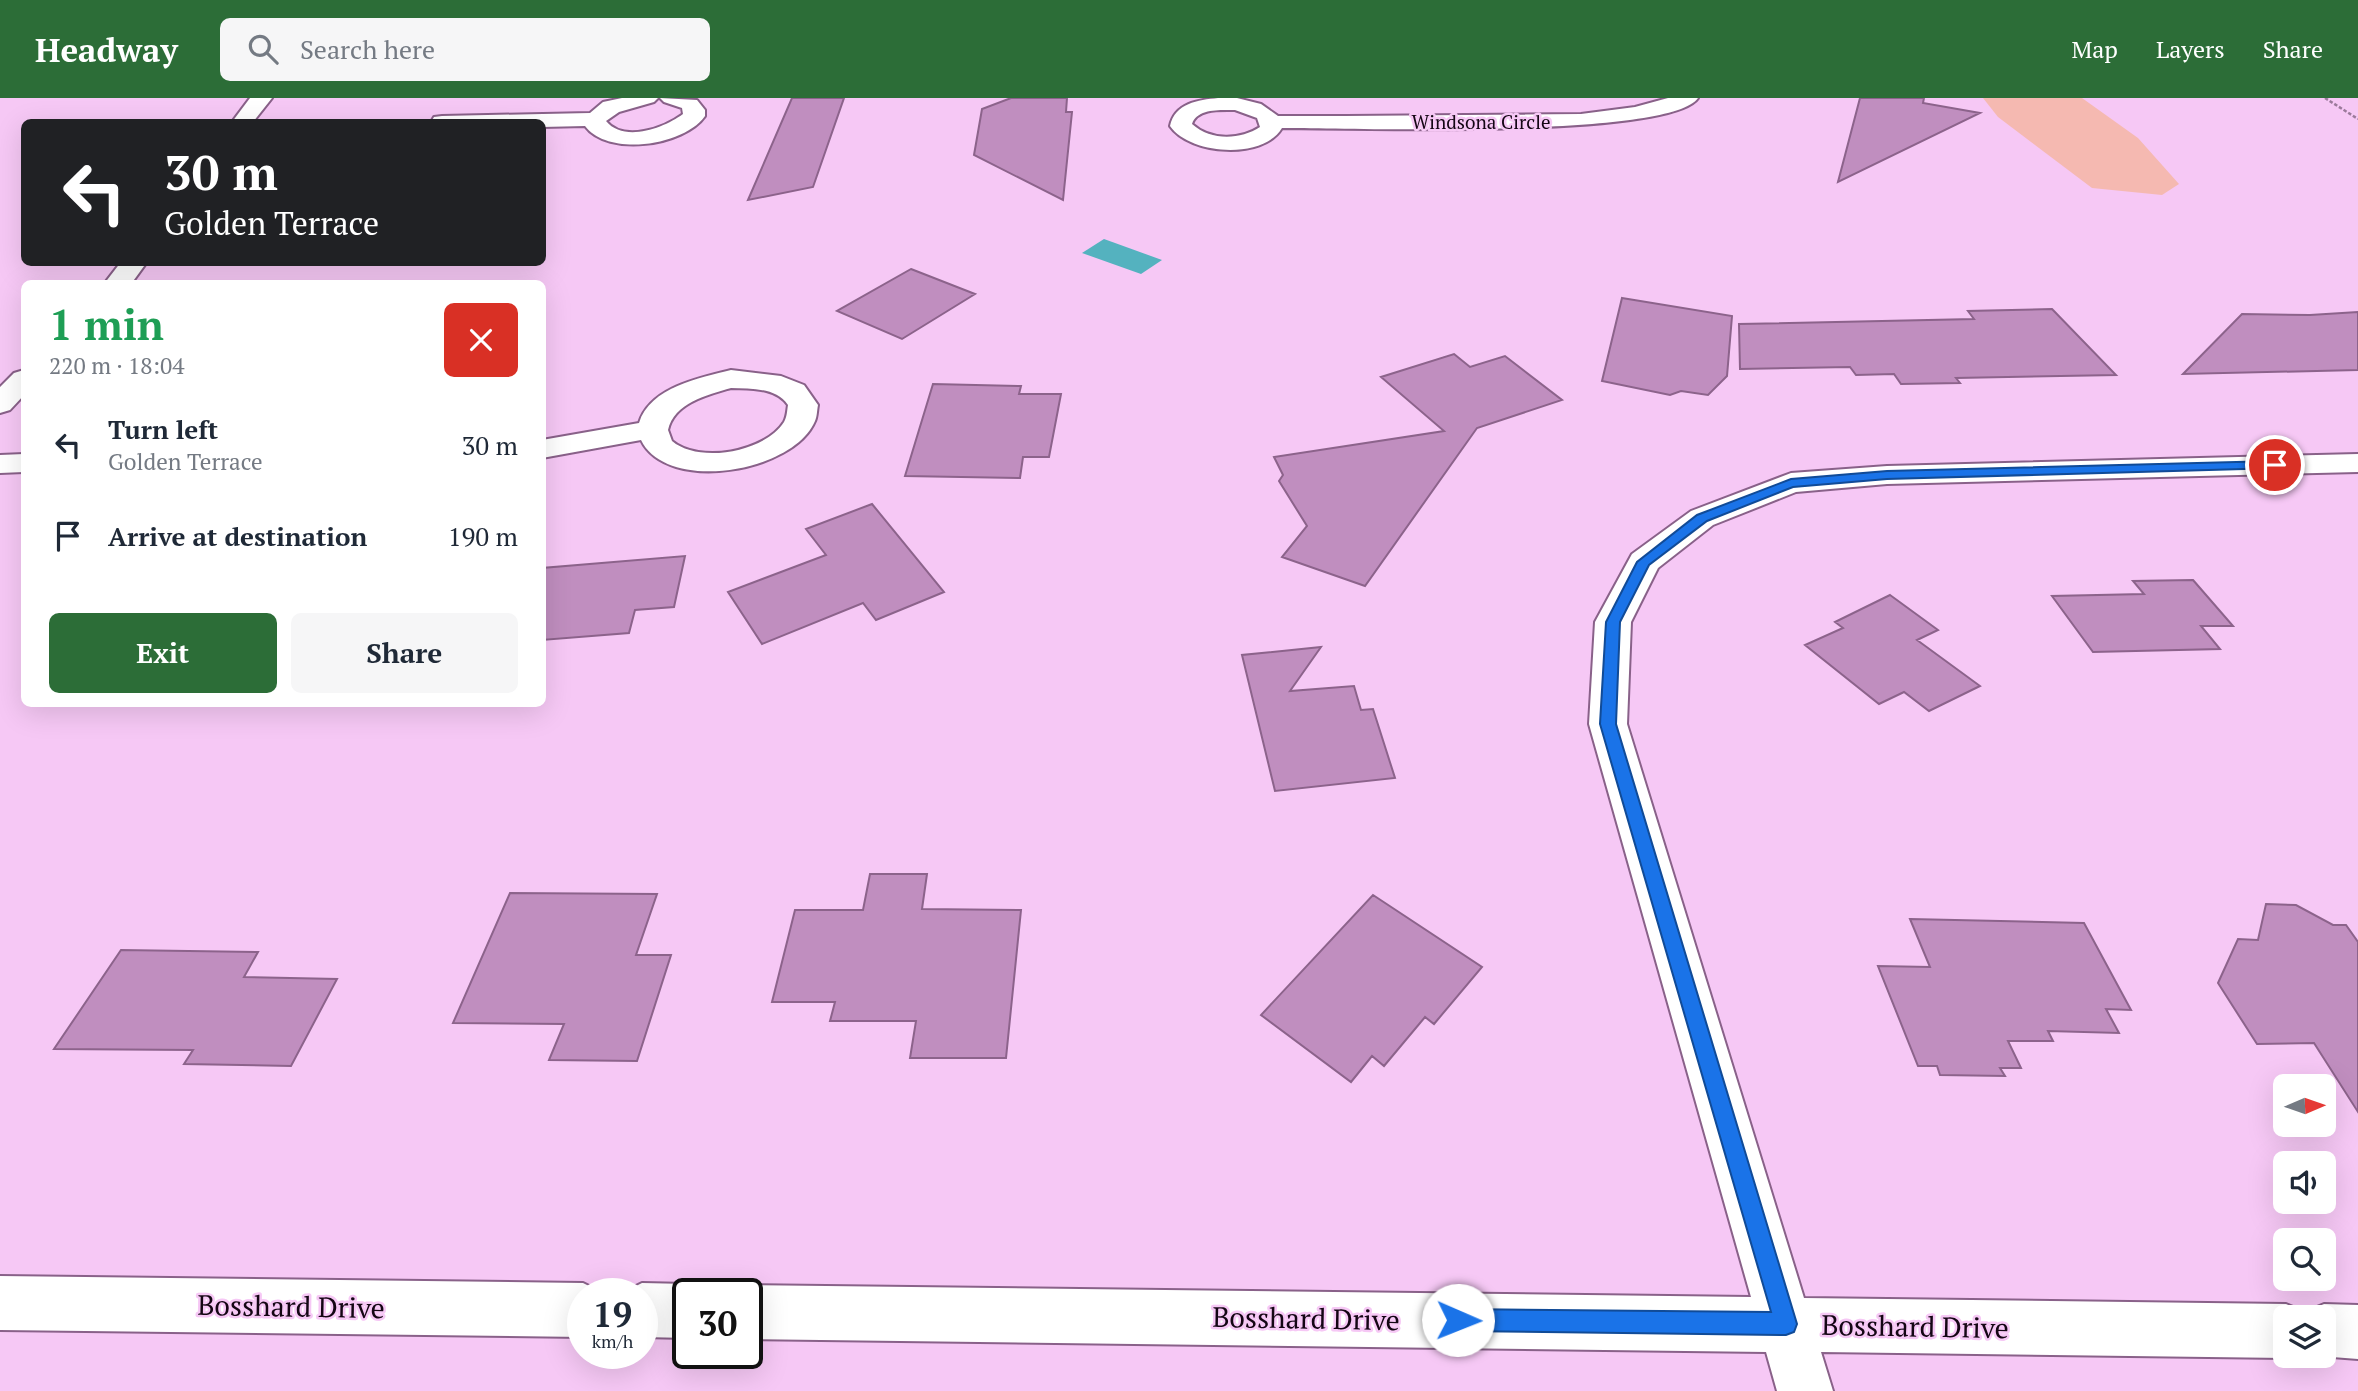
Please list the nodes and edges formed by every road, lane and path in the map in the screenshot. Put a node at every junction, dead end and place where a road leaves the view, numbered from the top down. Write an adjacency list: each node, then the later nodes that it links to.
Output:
1 (261, 98): 6 (street)
2 (647, 98): 7 (street)
3 (671, 98): 7 (street)
4 (1688, 98): 10 (street, Windsona Circle)
5 (2325, 98): 8 (path)
6 (244, 119)
7 (596, 119): 9 (street)
8 (2358, 119)
9 (546, 120)
10 (1272, 122)
11 (132, 266): 12 (street)
12 (120, 280)
13 (21, 382): 14 (street)
14 (0, 404)
15 (653, 429): 15 (street); 16 (street)
16 (546, 449)
17 (21, 463): 19 (street)
18 (2358, 463): 23 (street)
19 (0, 464)
20 (0, 1303): 21 (street, Bosshard Drive)
21 (567, 1310)
22 (763, 1312): 23 (street, Bosshard Drive)
23 (1786, 1324): 24 (street, Bosshard Drive); 27 (street)
24 (2273, 1331)
25 (2336, 1332): 26 (street)
26 (2358, 1332)
27 (1805, 1391)

